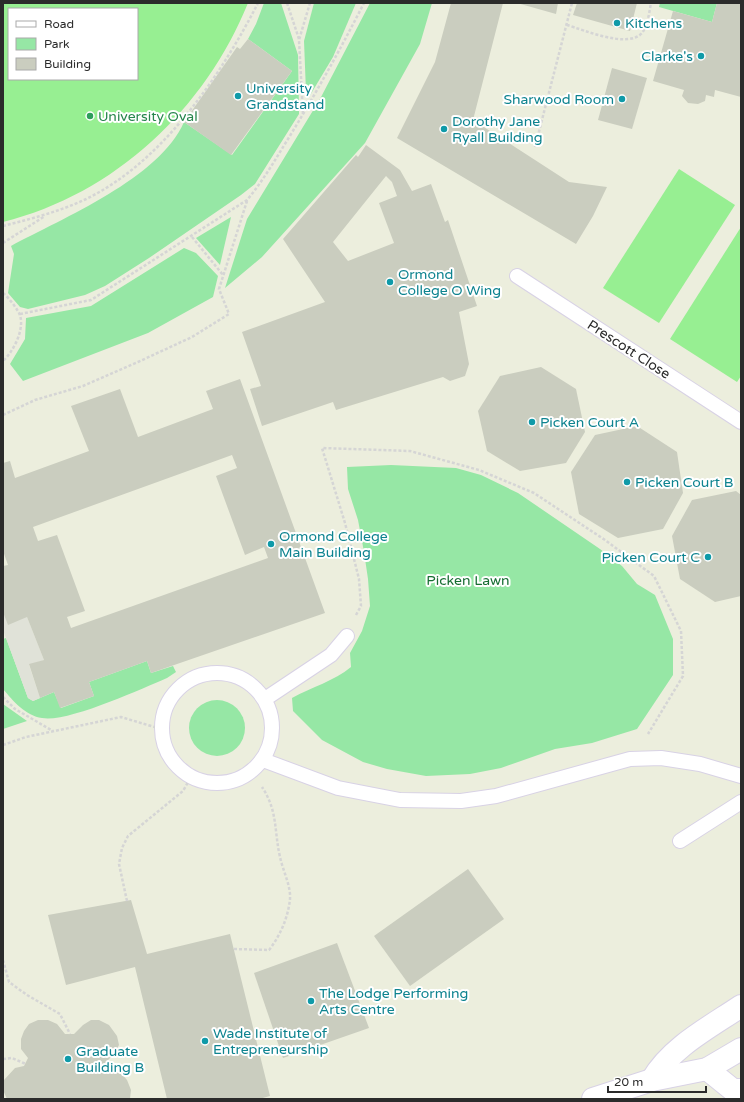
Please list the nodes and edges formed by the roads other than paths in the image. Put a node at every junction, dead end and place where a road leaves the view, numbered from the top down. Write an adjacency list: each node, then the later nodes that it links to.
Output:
1 (517, 276): 2 (lane, Prescott Close)
2 (741, 422)
3 (347, 636): 4 (lane)
4 (265, 699): 5 (lane); 5 (lane)
5 (263, 760): 6 (lane)
6 (741, 776)
7 (741, 802): 8 (lane)
8 (680, 841)
9 (741, 1006): 12 (main road)
10 (741, 1049): 11 (main road)
11 (707, 1069): 12 (main road); 13 (main road)
12 (652, 1080): 14 (main road)
13 (741, 1090)
14 (593, 1099)

